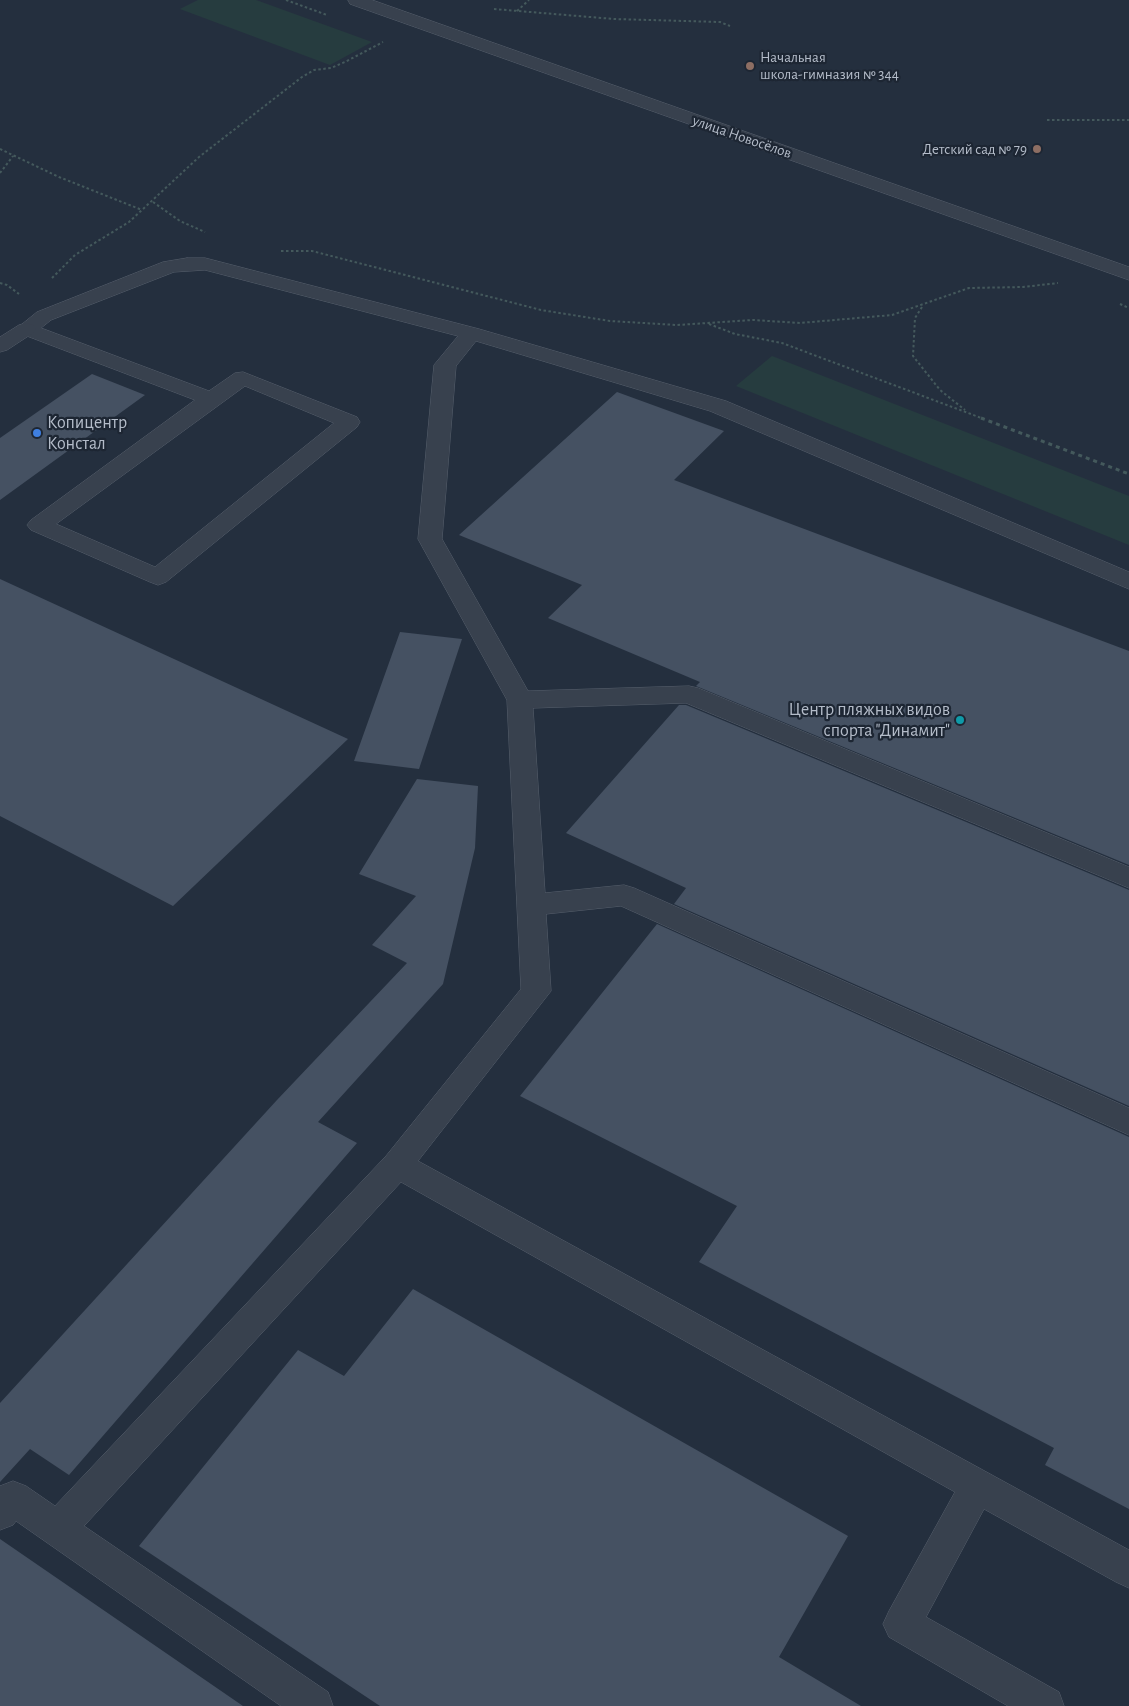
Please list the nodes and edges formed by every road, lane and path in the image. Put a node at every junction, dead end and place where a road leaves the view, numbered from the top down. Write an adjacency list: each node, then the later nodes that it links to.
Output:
1 (356, 0): 14 (street, улица Новосёлов)
2 (529, 0): 4 (path)
3 (494, 9): 4 (path)
4 (516, 11): 5 (path)
5 (730, 26)
6 (390, 38): 12 (path)
7 (1047, 120): 8 (path)
8 (1129, 120)
9 (0, 149): 10 (path)
10 (14, 156): 11 (path); 12 (path)
11 (0, 173)
12 (143, 210): 15 (path)
13 (235, 272): 18 (path); 19 (street); 20 (street)
14 (1129, 274)
15 (48, 280)
16 (1059, 282): 17 (path)
17 (922, 306): 18 (path); 23 (path)
18 (706, 323): 23 (path)
19 (26, 329): 21 (street); 22 (street)
20 (472, 333): 25 (street); 26 (street)
21 (0, 346)
22 (211, 399): 22 (street)
23 (967, 412): 24 (path)
24 (1129, 474)
25 (1129, 580)
26 (520, 700): 27 (street); 28 (street)
27 (1129, 878)
28 (531, 905): 29 (street); 30 (street)
29 (1129, 1122)
30 (397, 1165): 31 (street); 33 (street)
31 (976, 1486): 34 (street); 36 (street)
32 (0, 1513): 33 (street)
33 (58, 1529): 35 (street)
34 (1129, 1570)
35 (314, 1706)
36 (1045, 1706)

